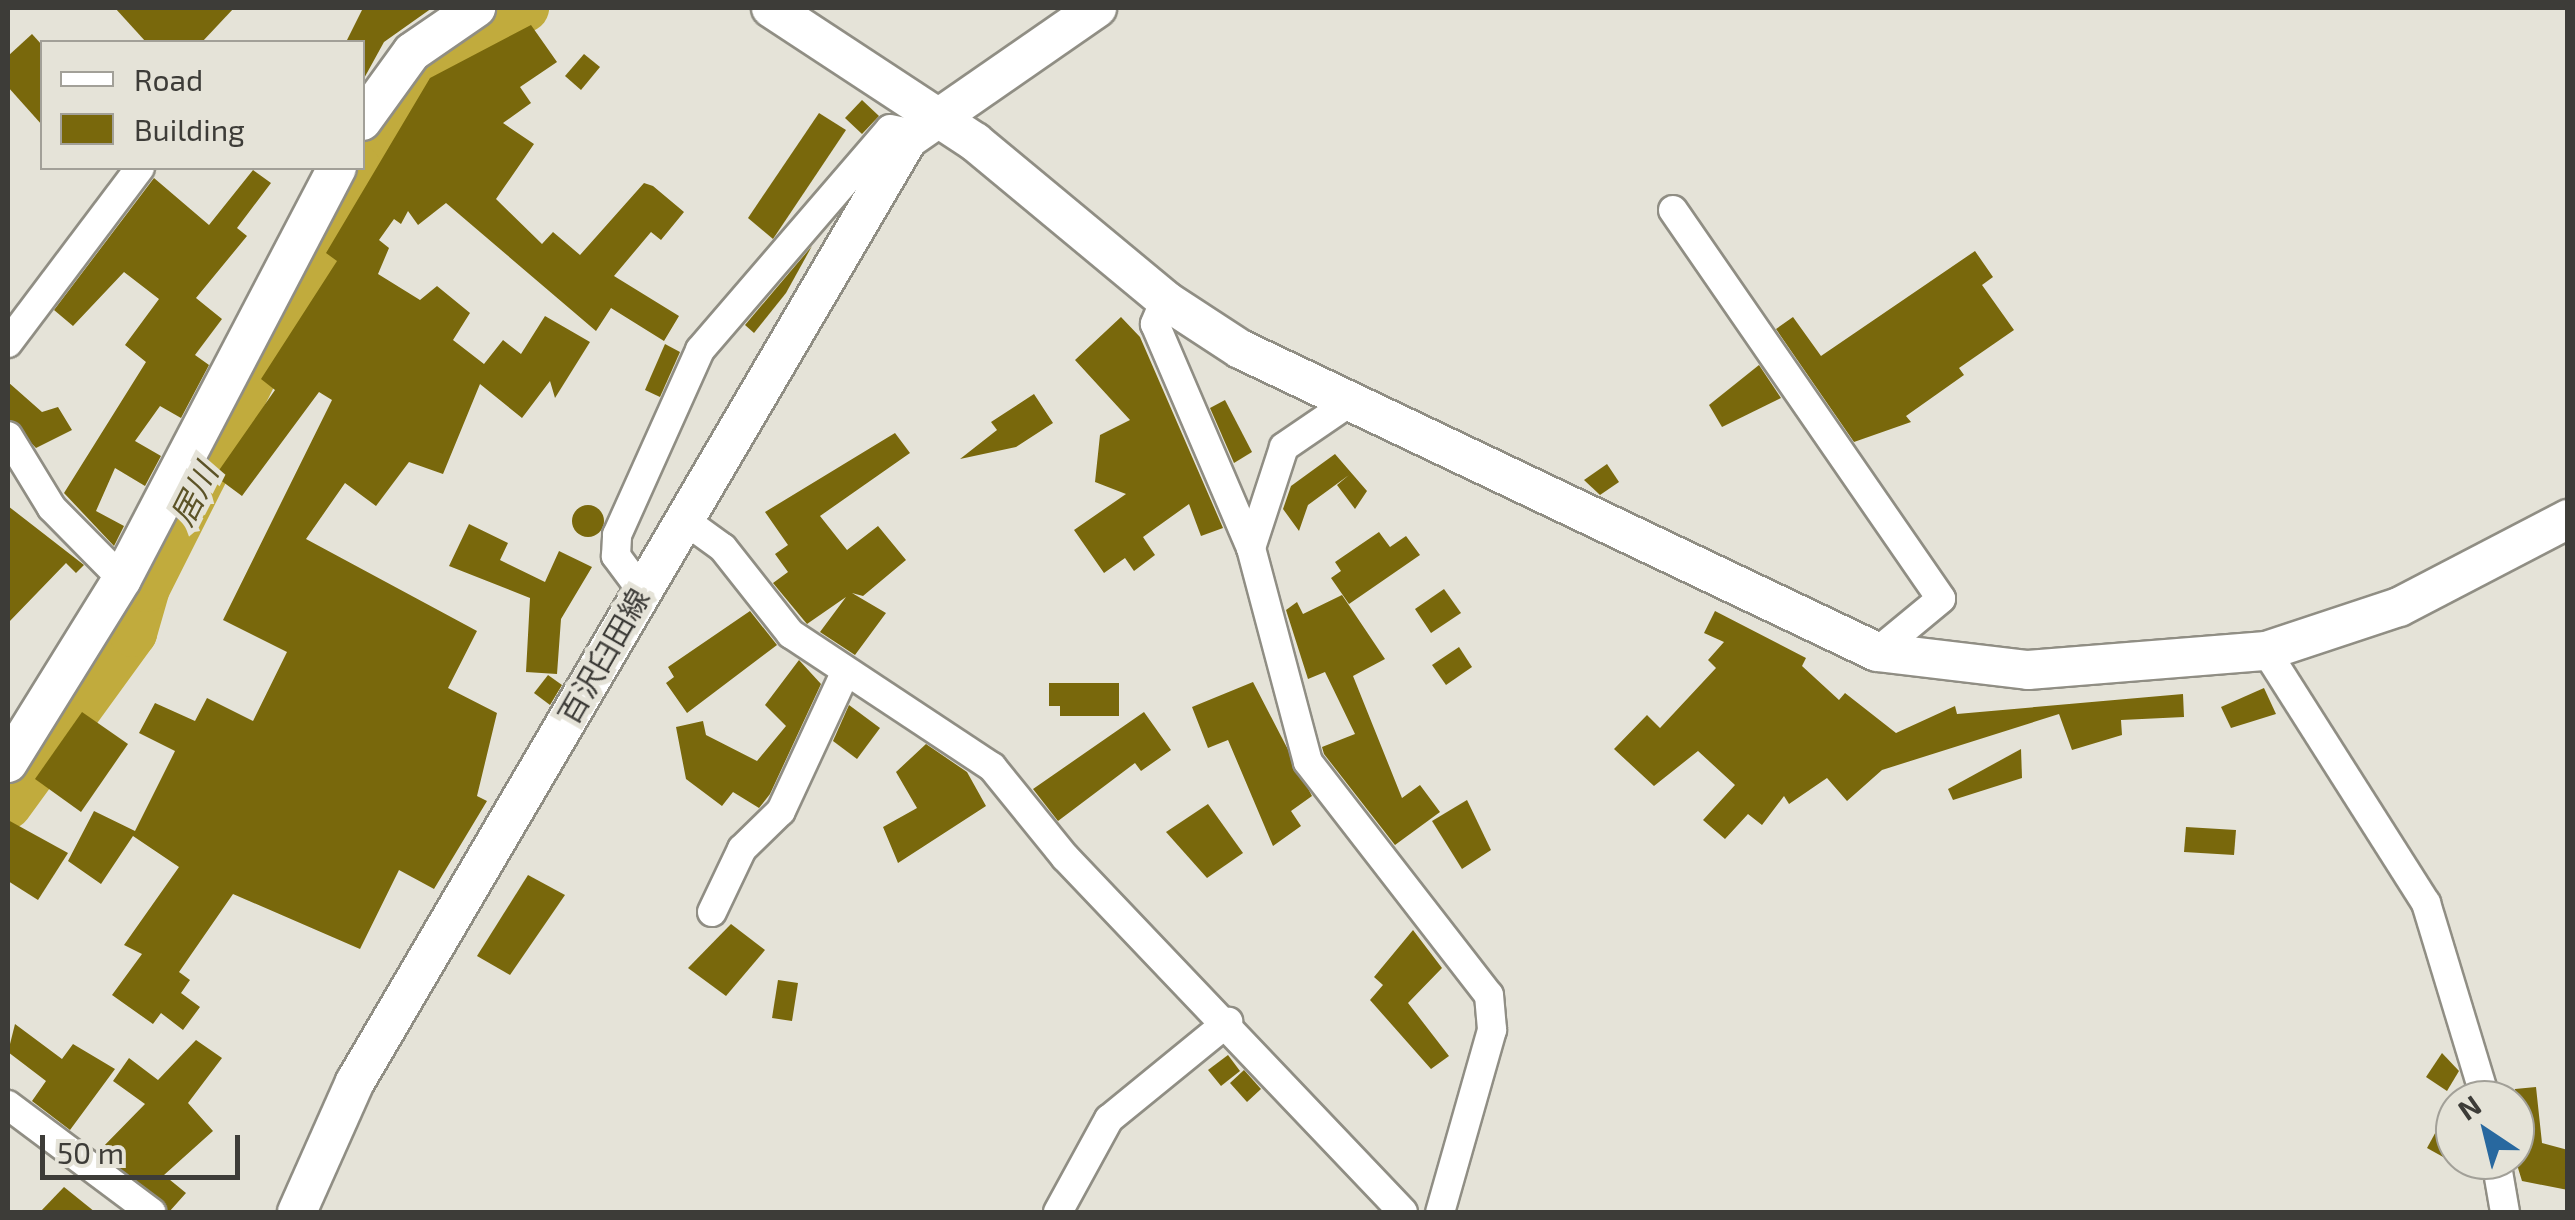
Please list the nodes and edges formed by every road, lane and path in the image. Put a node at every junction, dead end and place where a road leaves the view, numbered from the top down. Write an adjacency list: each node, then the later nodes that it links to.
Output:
1 (476, 8): 4 (main road)
2 (771, 8): 5 (main road)
3 (1096, 8): 5 (main road)
4 (365, 116)
5 (923, 125): 9 (main road); 13 (main road, 百沢臼田線); 17 (street)
6 (138, 170): 10 (street)
7 (336, 170): 16 (main road)
8 (1674, 210): 19 (street)
9 (1166, 300): 11 (main road); 15 (street)
10 (8, 342)
11 (1347, 404): 15 (street); 19 (main road)
12 (8, 436): 16 (street)
13 (683, 519): 17 (main road, 百沢臼田線); 20 (street)
14 (2568, 519): 18 (main road)
15 (1251, 548): 31 (street)
16 (122, 579): 21 (main road)
17 (642, 591): 28 (main road, 百沢臼田線)
18 (2266, 651): 19 (main road); 24 (street)
19 (1878, 652)
20 (845, 673): 22 (street); 23 (street)
21 (8, 763)
22 (712, 912)
23 (1228, 1022): 29 (street); 30 (street)
24 (2480, 1080)
25 (8, 1105): 27 (street)
26 (2499, 1180): 32 (street)
27 (151, 1212)
28 (297, 1212)
29 (1058, 1212)
30 (1403, 1212)
31 (1440, 1212)
32 (2505, 1212)

